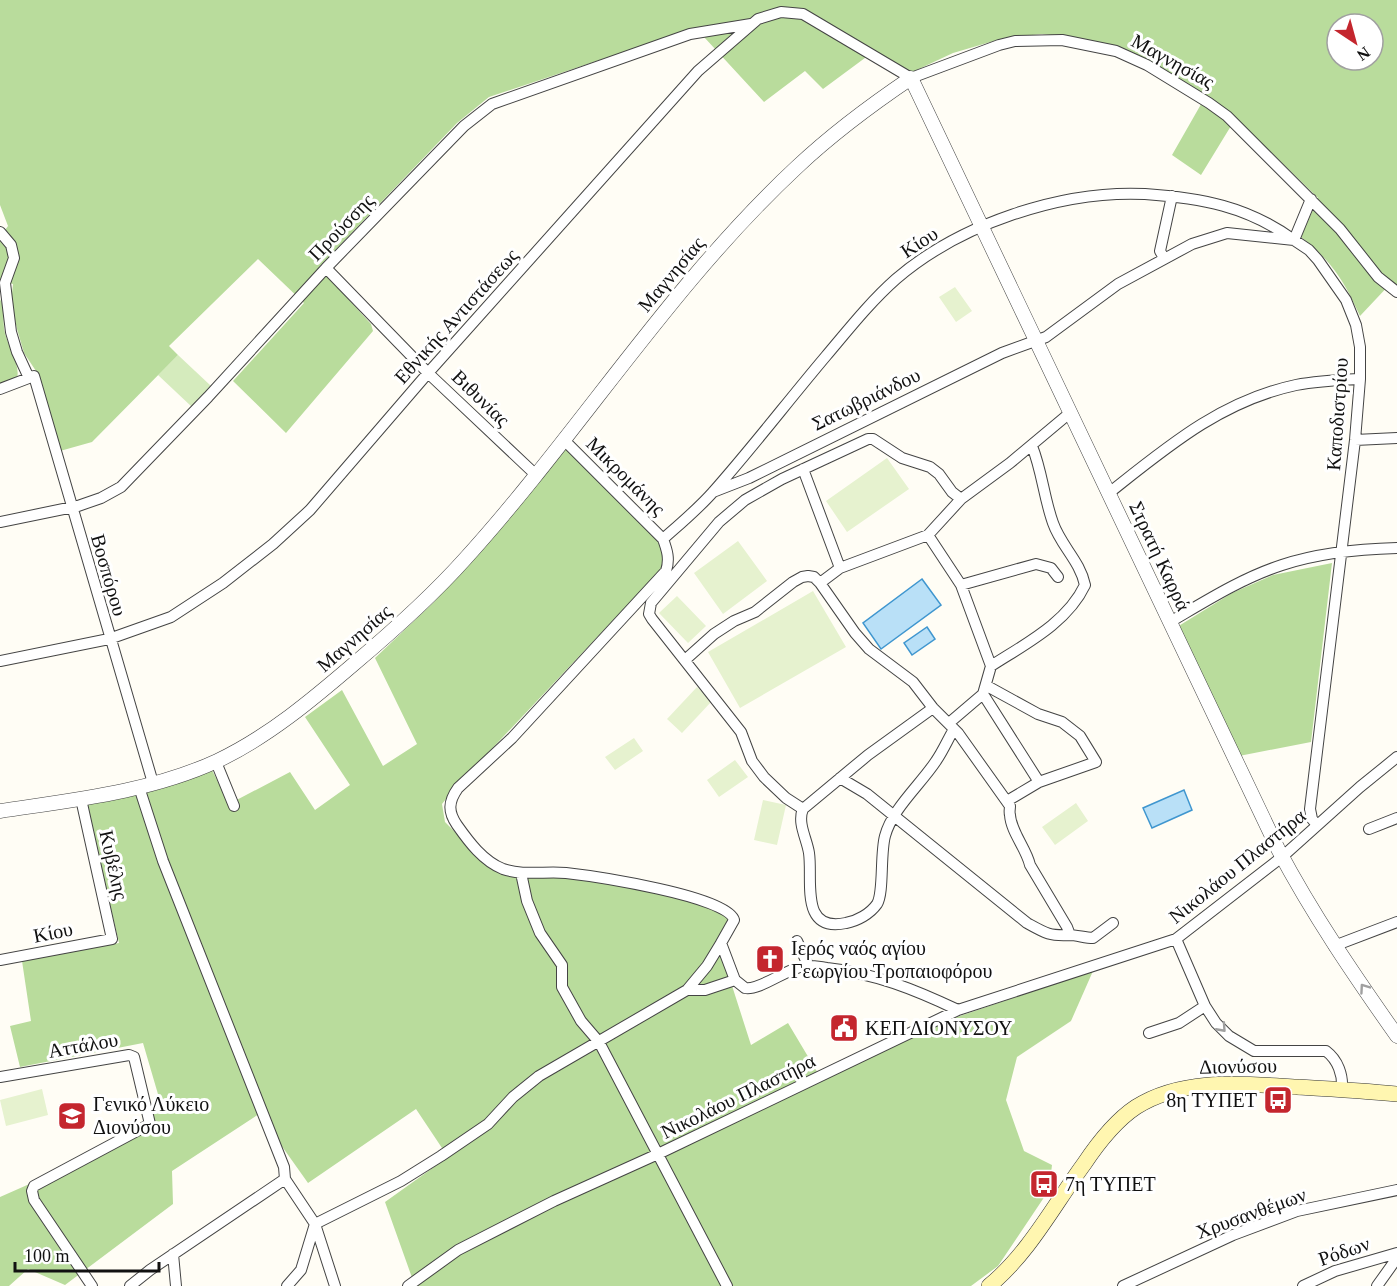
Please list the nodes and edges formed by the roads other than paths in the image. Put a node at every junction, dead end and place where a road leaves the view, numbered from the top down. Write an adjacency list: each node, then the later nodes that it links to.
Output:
1 (753, 24): 2 (street, Εθνικής Αντιστάσεως); 9 (street, Προύσσης); 13 (street, Εθνικής Αντιστάσεως)
2 (911, 78): 4 (street, Μαγνησίας); 5 (street, Στρατή Καρρά); 19 (street, Μαγνησίας)
3 (1172, 196): 5 (street, Κίου); 7 (street, Κίου); 8 (street)
4 (1311, 199): 7 (street); 11 (street, Μαγνησίας)
5 (982, 227): 12 (street, Στρατή Καρρά); 24 (street, Κίου)
6 (0, 232): 10 (street)
7 (1294, 240): 8 (street); 15 (street, Καποδιστρίου)
8 (1164, 258): 12 (street)
9 (326, 268): 13 (street, Βιθυνίας); 27 (street, Προύσσης)
10 (2, 284): 14 (street, Βοσπόρου)
11 (1397, 291)
12 (1036, 340): 17 (street, Στρατή Καρρά); 24 (street, Σατωβριάνδου)
13 (428, 373): 23 (street, Βιθυνίας); 38 (street, Εθνικής Αντιστάσεως)
14 (31, 377): 16 (street); 27 (street, Βοσπόρου)
15 (1360, 379): 20 (street, Καποδιστρίου); 25 (street)
16 (0, 389)
17 (1071, 412): 21 (street); 25 (street, Στρατή Καρρά)
18 (1397, 438): 20 (street)
19 (564, 440): 23 (street, Μαγνησίας); 30 (street, Μικρομάνης)
20 (1355, 440): 32 (street, Καποδιστρίου)
21 (1032, 446): 26 (street); 41 (street)
22 (803, 469): 26 (street); 33 (street); 39 (street)
23 (536, 475): 46 (street, Μαγνησίας)
24 (713, 492): 30 (street, Κίου)
25 (1109, 493): 37 (street, Στρατή Καρρά)
26 (961, 499): 29 (street)
27 (71, 508): 28 (street, Προύσσης); 38 (street, Βοσπόρου)
28 (0, 522)
29 (928, 535): 33 (street); 36 (street)
30 (663, 539): 60 (street)
31 (1397, 548): 32 (street)
32 (1341, 553): 37 (street); 57 (street, Καποδιστρίου)
33 (840, 568): 35 (street)
34 (1059, 577): 36 (street)
35 (820, 583): 39 (street); 43 (street)
36 (961, 585): 41 (street)
37 (1170, 622): 59 (street, Στρατή Καρρά)
38 (109, 639): 40 (street, Εθνικής Αντιστάσεως); 49 (street, Βοσπόρου)
39 (686, 660): 53 (street)
40 (0, 661)
41 (991, 666): 42 (street)
42 (985, 690): 44 (street); 48 (street); 48 (street)
43 (933, 708): 44 (street); 47 (street)
44 (951, 726): 51 (street); 55 (street)
45 (1397, 757): 57 (street, Νικολάου Πλαστήρα)
46 (216, 762): 49 (street, Μαγνησίας); 52 (street)
47 (840, 778): 53 (street); 55 (street)
48 (1039, 782): 51 (street)
49 (146, 785): 50 (street, Μαγνησίας); 82 (street, Βοσπόρου)
50 (81, 799): 54 (street, Μαγνησίας); 64 (street, Κυβέλης)
51 (1007, 801): 63 (street)
52 (234, 806)
53 (803, 809): 55 (street)
54 (0, 811)
55 (894, 817): 63 (street)
56 (1397, 818): 58 (street)
57 (1317, 825): 59 (street, Νικολάου Πλαστήρα)
58 (1369, 829)
59 (1282, 857): 65 (street, Νικολάου Πλαστήρα); 68 (street, Στρατή Καρρά)
60 (521, 873): 67 (street); 77 (street)
61 (1397, 922): 68 (street)
62 (1113, 923): 63 (street)
63 (1070, 935)
64 (112, 939): 69 (street, Κίου)
65 (1176, 939): 73 (street); 74 (street, Νικολάου Πλαστήρα)
66 (797, 941): 70 (street)
67 (721, 943): 71 (street); 72 (street)
68 (1334, 945): 76 (street, Στρατή Καρρά, one-way to 68)
69 (0, 960)
70 (808, 965): 71 (street); 74 (street)
71 (735, 980): 72 (street)
72 (687, 990): 77 (street)
73 (1205, 1006): 75 (street); 79 (street, one-way to 79)
74 (958, 1010): 81 (street, Νικολάου Πλαστήρα)
75 (1149, 1033)
76 (1397, 1036)
77 (599, 1042): 81 (street); 84 (street)
78 (0, 1077): 88 (street, Αττάλου)
79 (1342, 1089): 80 (main road, Διονύσου); 95 (main road, Διονύσου)
80 (1397, 1094)
81 (658, 1154): 93 (street, Νικολάου Πλαστήρα); 94 (street)
82 (285, 1179): 84 (street, Βοσπόρου); 86 (street)
83 (1397, 1190): 96 (street, Χρυσανθέμων)
84 (315, 1224): 91 (street); 92 (street, Βοσπόρου)
85 (1397, 1253): 97 (street, Ρόδων)
86 (173, 1254): 89 (street); 90 (street)
87 (1397, 1258): 98 (street)
88 (92, 1286)
89 (130, 1286)
90 (176, 1286)
91 (287, 1286)
92 (335, 1286)
93 (408, 1286)
94 (727, 1286)
95 (989, 1286)
96 (1123, 1286)
97 (1303, 1286)
98 (1377, 1286)

